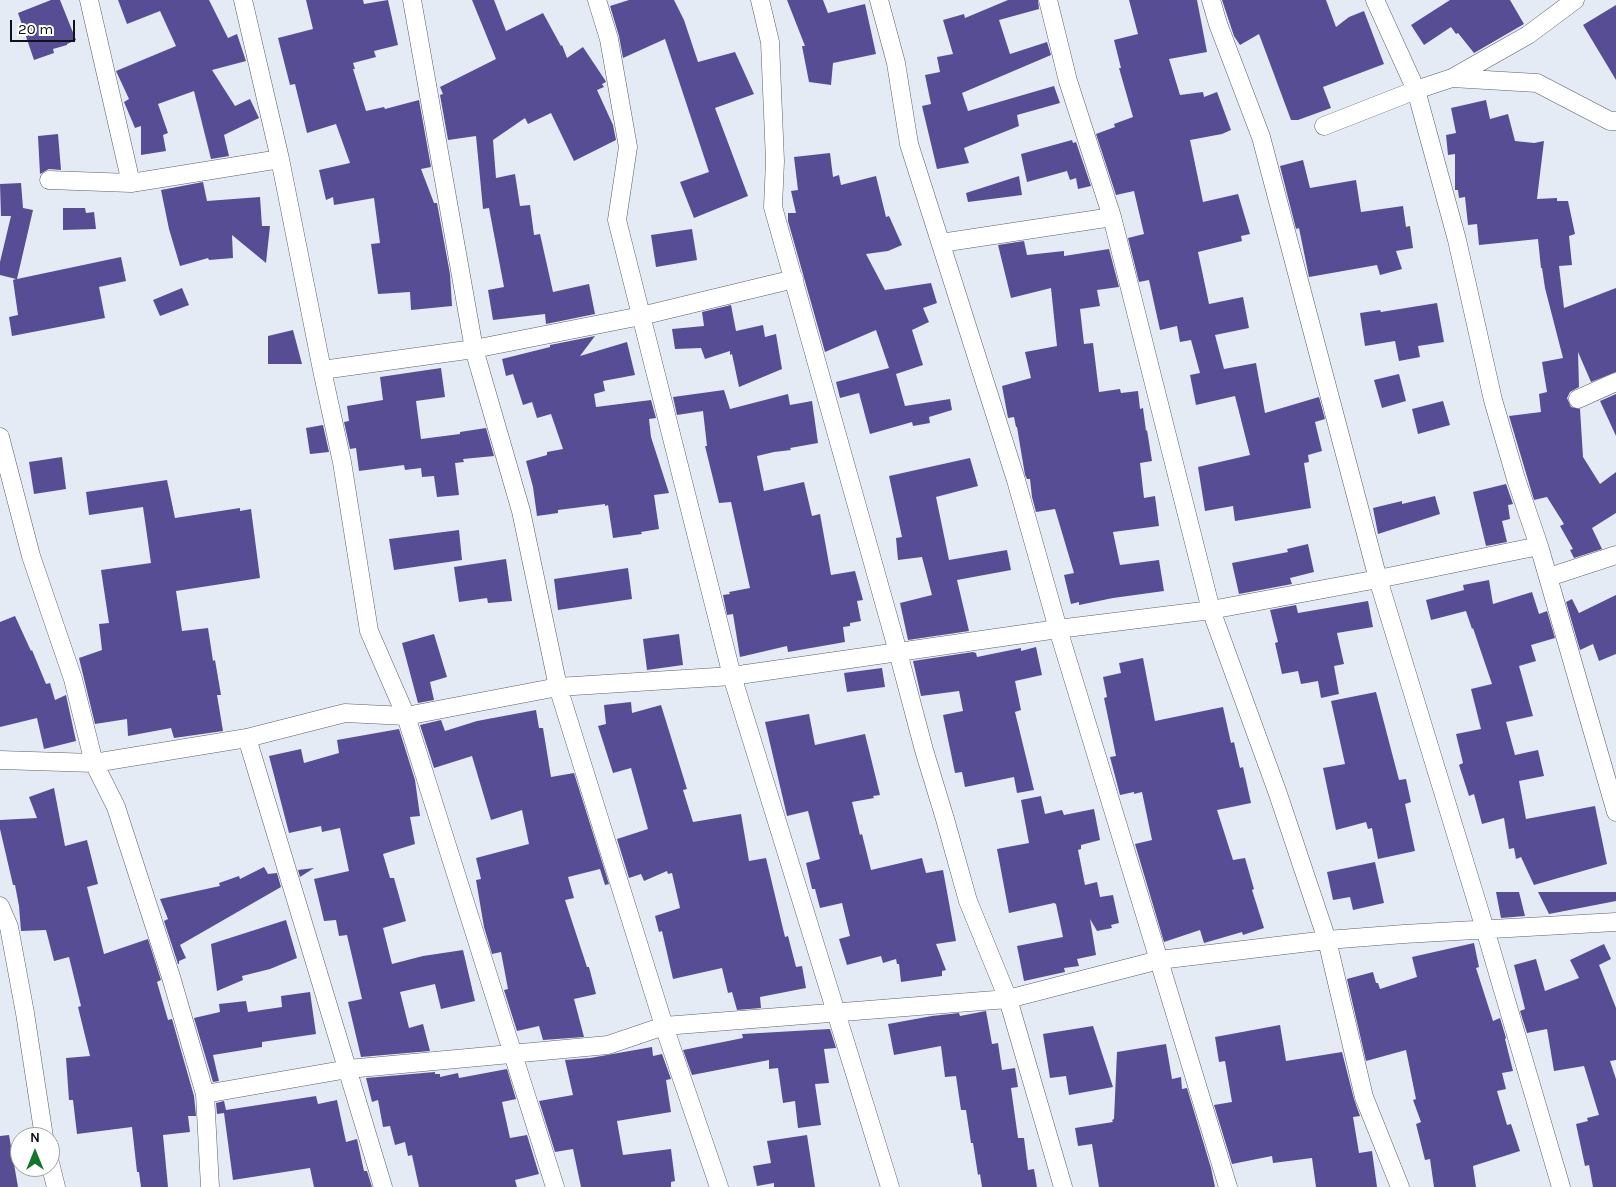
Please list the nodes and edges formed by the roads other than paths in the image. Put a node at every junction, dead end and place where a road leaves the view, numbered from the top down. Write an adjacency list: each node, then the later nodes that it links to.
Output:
1 (88, 0): 17 (street)
2 (243, 0): 15 (street)
3 (412, 0): 22 (street)
4 (598, 0): 21 (street)
5 (760, 0): 20 (street)
6 (879, 0): 19 (street)
7 (1048, 0): 18 (street)
8 (1211, 0): 30 (street)
9 (1375, 0): 12 (street)
10 (1575, 0): 11 (street)
11 (1452, 78): 12 (street); 13 (street)
12 (1416, 90): 14 (street); 27 (street)
13 (1616, 121)
14 (1324, 126)
15 (280, 159): 17 (street); 23 (street)
16 (49, 180): 17 (street)
17 (130, 183)
18 (1112, 217): 19 (street); 31 (street)
19 (942, 243): 32 (street)
20 (794, 279): 21 (street); 33 (street)
21 (641, 316): 22 (street); 34 (street)
22 (474, 349): 23 (street); 35 (street)
23 (322, 370): 36 (street)
24 (1616, 382): 25 (street)
25 (1578, 399)
26 (0, 437): 39 (street)
27 (1539, 546): 29 (street); 30 (street)
28 (1616, 555): 29 (street)
29 (1549, 577): 40 (street)
30 (1378, 579): 31 (street); 43 (street)
31 (1211, 610): 32 (street); 44 (street)
32 (1058, 629): 33 (street); 45 (street)
33 (898, 652): 34 (street); 46 (street)
34 (732, 676): 35 (street); 47 (street)
35 (558, 687): 36 (street); 48 (street)
36 (406, 716): 37 (street); 49 (street)
37 (247, 738): 39 (street); 50 (street)
38 (0, 760): 39 (street)
39 (94, 763): 51 (street)
40 (1616, 812)
41 (0, 906): 52 (street)
42 (1616, 922): 43 (street)
43 (1485, 929): 44 (street); 61 (street)
44 (1327, 940): 45 (street); 60 (street)
45 (1159, 960): 46 (street); 59 (street)
46 (1008, 999): 47 (street); 58 (street)
47 (836, 1012): 48 (street); 57 (street)
48 (664, 1026): 49 (street); 56 (street)
49 (513, 1055): 50 (street); 55 (street)
50 (348, 1069): 51 (street); 54 (street)
51 (205, 1094): 53 (street)
52 (42, 1127)
53 (210, 1187)
54 (383, 1187)
55 (555, 1187)
56 (719, 1187)
57 (890, 1187)
58 (1062, 1187)
59 (1228, 1187)
60 (1400, 1187)
61 (1561, 1187)

